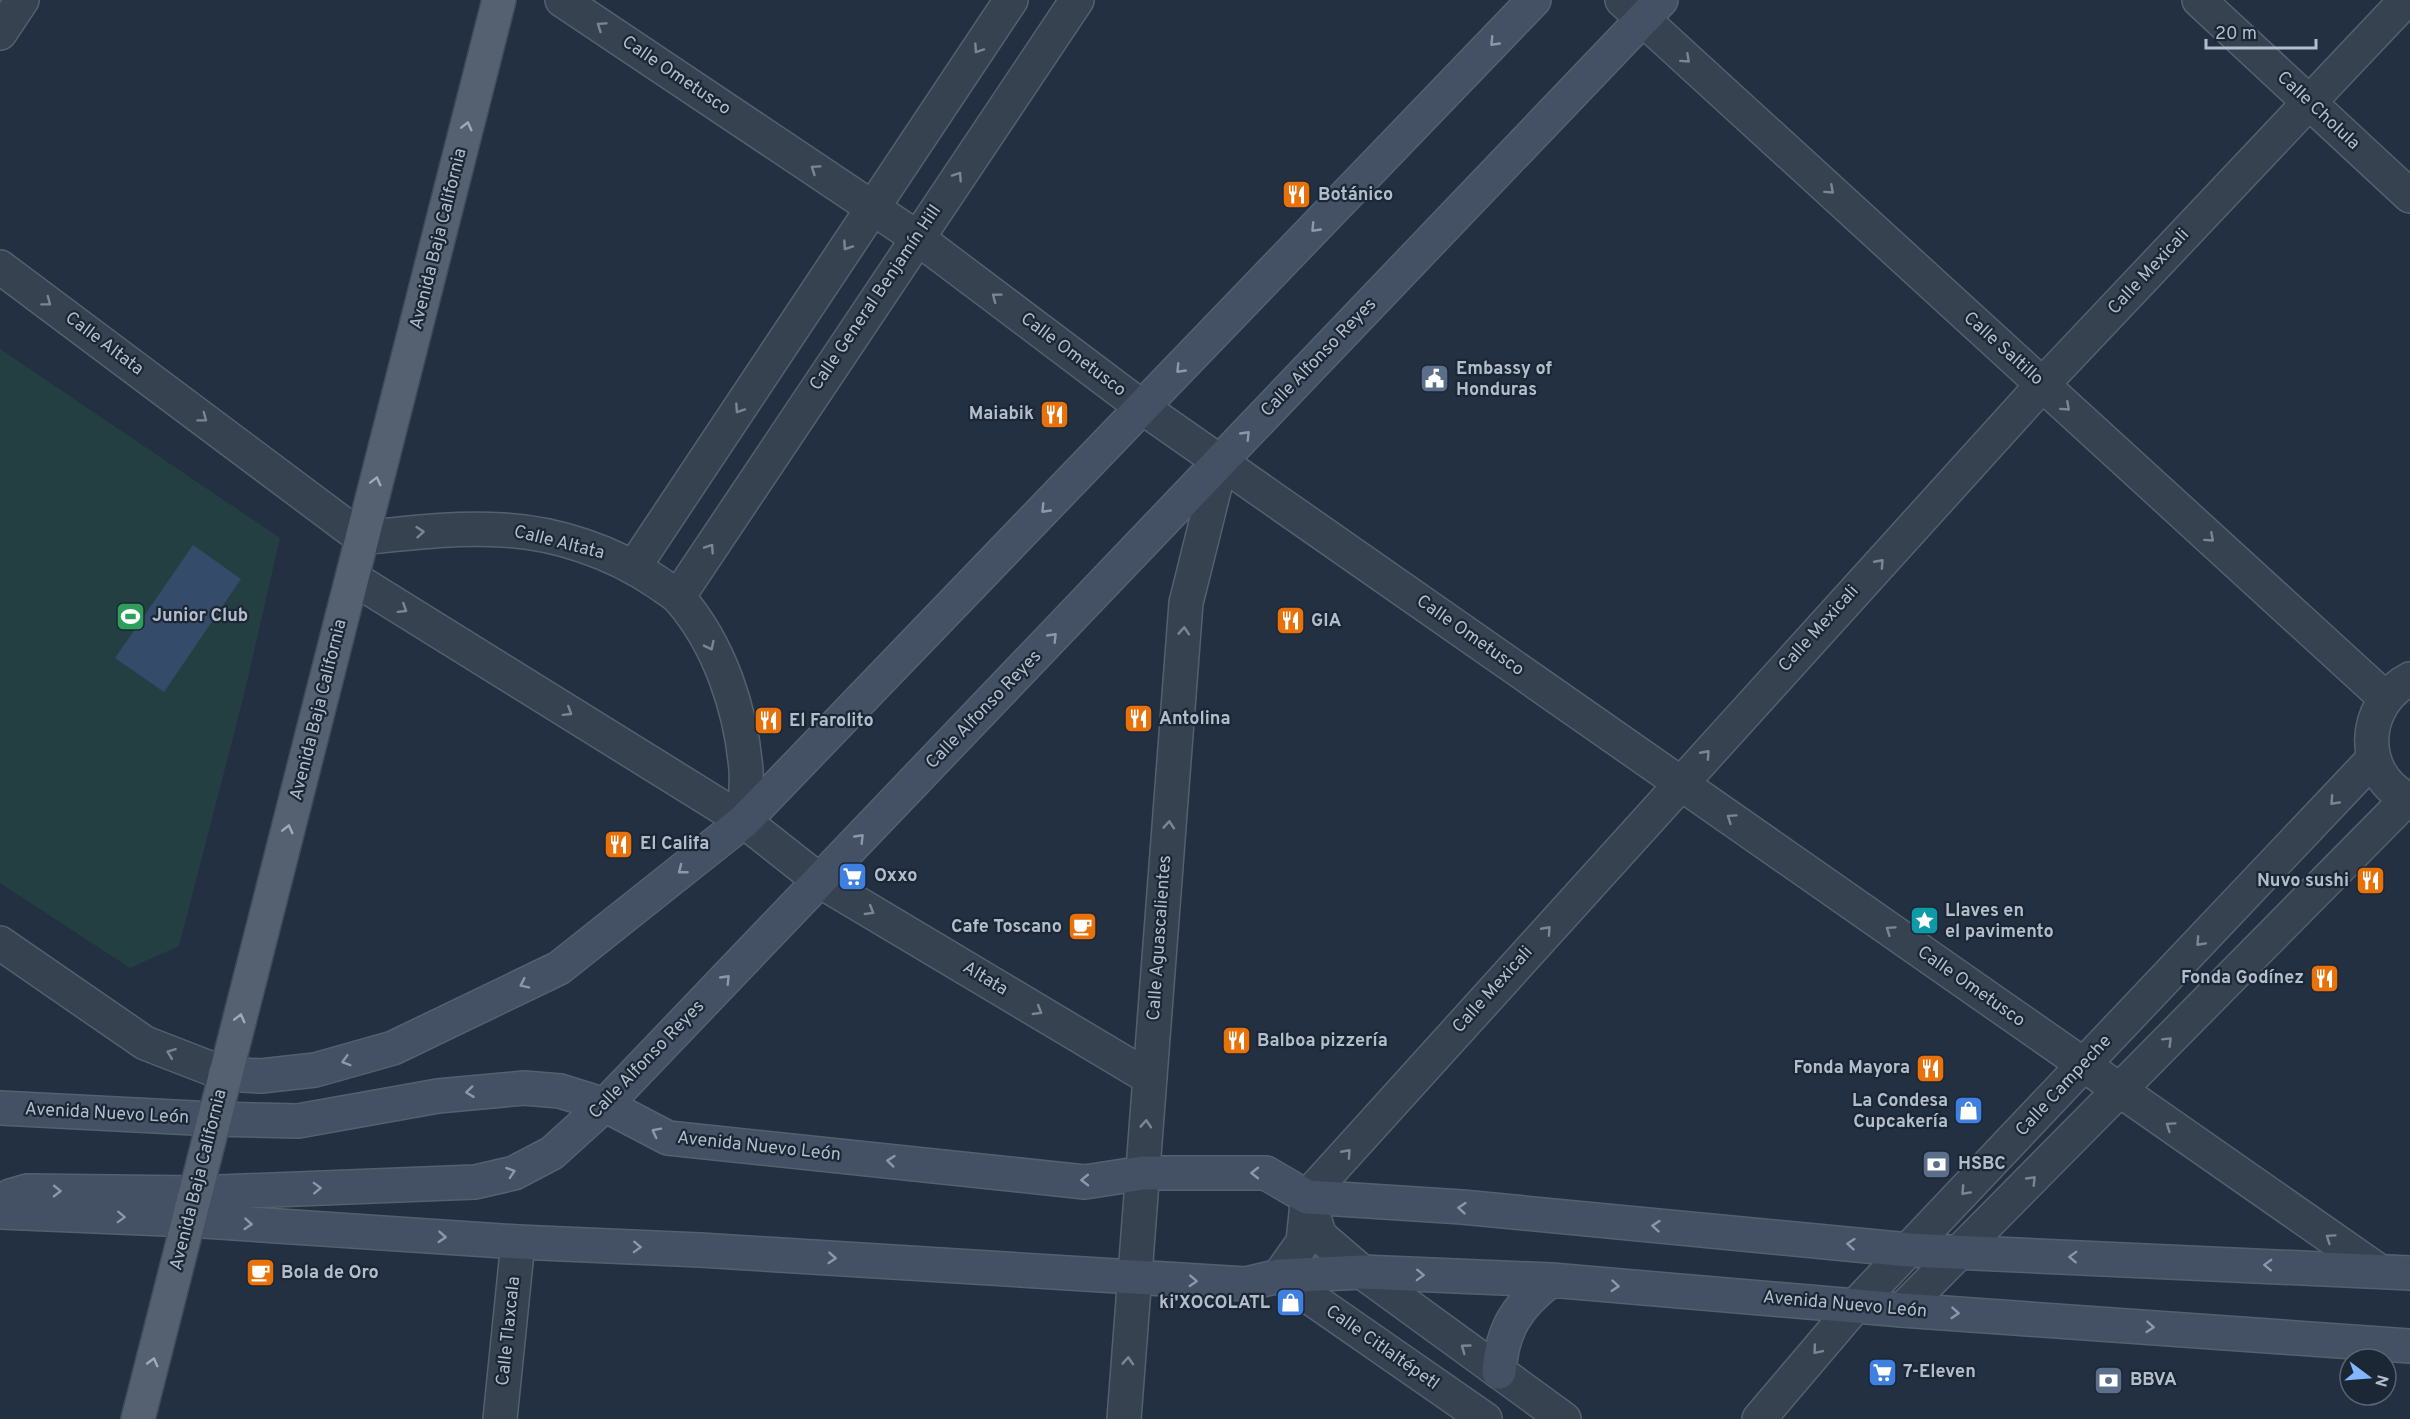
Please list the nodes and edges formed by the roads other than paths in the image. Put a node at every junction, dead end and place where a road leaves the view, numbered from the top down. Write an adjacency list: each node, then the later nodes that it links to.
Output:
1 (22, 0): 10 (street)
2 (500, 0): 19 (main road, Avenida Baja California, one-way to 2)
3 (562, 0): 13 (street, Calle Ometusco, one-way to 3)
4 (1011, 0): 13 (street, one-way to 13)
5 (1077, 0): 14 (street, Calle General Benjamín Hill, one-way to 5)
6 (1534, 0): 17 (main road, one-way to 17)
7 (2199, 0): 11 (street, Calle Cholula)
8 (2406, 0): 11 (street, Calle Mexicali)
9 (1642, 6): 16 (street, Calle Saltillo, one-way to 16); 18 (main road, Calle Alfonso Reyes, one-way to 9)
10 (0, 33)
11 (2309, 102): 12 (street, Calle Cholula); 16 (street, Calle Mexicali)
12 (2410, 196)
13 (873, 208): 14 (street, Calle Ometusco); 20 (street, one-way to 20)
14 (916, 237): 17 (street, Calle Ometusco, one-way to 14); 22 (street, Calle General Benjamín Hill, one-way to 14)
15 (0, 267): 19 (street, Calle Altata, one-way to 19)
16 (2042, 385): 23 (street, Calle Saltillo, one-way to 23); 25 (street, Calle Mexicali, one-way to 16)
17 (1143, 408): 18 (street, Calle Ometusco); 27 (main road, one-way to 27)
18 (1221, 462): 25 (street, Calle Ometusco); 28 (main road, Calle Alfonso Reyes, one-way to 18); 32 (street, Calle Aguascalientes, one-way to 18)
19 (362, 537): 20 (street, Calle Altata, one-way to 20); 21 (main road, Avenida Baja California)
20 (634, 567): 22 (street, Calle Altata)
21 (353, 578): 27 (street, one-way to 27); 31 (main road, Avenida Baja California, one-way to 21)
22 (678, 597): 27 (street, Calle Altata, one-way to 27)
23 (2398, 688): 24 (street)
24 (2374, 758): 26 (street); 30 (street, Calle Campeche, one-way to 30)
25 (1680, 783): 30 (street, Calle Ometusco, one-way to 25); 38 (street, Calle Mexicali, one-way to 25)
26 (2409, 799): 33 (street, one-way to 26)
27 (744, 821): 28 (street, Altata); 31 (main road, one-way to 31)
28 (820, 881): 32 (street, Altata, one-way to 32); 34 (main road, Calle Alfonso Reyes, one-way to 28)
29 (0, 943): 31 (street, one-way to 29)
30 (2084, 1065): 33 (street, Calle Ometusco); 43 (street, Calle Campeche, one-way to 43)
31 (225, 1074): 36 (main road, Avenida Baja California)
32 (1150, 1078): 37 (street, Calle Aguascalientes, one-way to 32)
33 (2119, 1091): 44 (street, one-way to 33); 46 (street, Calle Ometusco, one-way to 33)
34 (605, 1106): 36 (main road, Avenida Nuevo León, one-way to 36); 37 (main road, Avenida Nuevo León, one-way to 34); 40 (main road, Calle Alfonso Reyes, one-way to 34)
35 (0, 1108): 36 (main road, Avenida Nuevo León)
36 (213, 1119): 40 (main road, Avenida Baja California)
37 (1143, 1173): 38 (main road, Avenida Nuevo León, one-way to 37); 48 (street, Calle Aguascalientes)
38 (1308, 1197): 43 (main road, Avenida Nuevo León, one-way to 38); 45 (street); 47 (street)
39 (0, 1199): 40 (main road, Avenida Nuevo León, one-way to 40)
40 (193, 1207): 41 (main road, Avenida Nuevo León, one-way to 40); 42 (main road, Avenida Nuevo León, one-way to 42); 54 (main road, Avenida Baja California, one-way to 40)
41 (0, 1212)
42 (518, 1242): 48 (main road, Avenida Nuevo León, one-way to 48); 55 (street, Calle Tlaxcala)
43 (1909, 1250): 44 (main road, Avenida Nuevo León); 50 (street, Calle Campeche)
44 (1961, 1252): 46 (main road, Avenida Nuevo León, one-way to 44); 51 (street)
45 (1362, 1272): 47 (main road, Avenida Nuevo León); 49 (main road, Avenida Nuevo León, one-way to 49); 53 (street, one-way to 45)
46 (2394, 1272)
47 (1279, 1276): 48 (main road, Avenida Nuevo León, one-way to 47); 57 (street, Calle Citlaltépetl)
48 (1135, 1278): 56 (street, Calle Aguascalientes, one-way to 48)
49 (1551, 1280): 50 (main road, Avenida Nuevo León, one-way to 50); 53 (main road)
50 (1855, 1306): 51 (main road, Avenida Nuevo León); 59 (street, Calle Campeche, one-way to 59)
51 (1902, 1310): 52 (main road, Avenida Nuevo León, one-way to 52)
52 (2410, 1346)
53 (1499, 1372): 58 (street)
54 (138, 1419)
55 (500, 1419)
56 (1124, 1419)
57 (1485, 1419)
58 (1564, 1419)
59 (1759, 1419)

